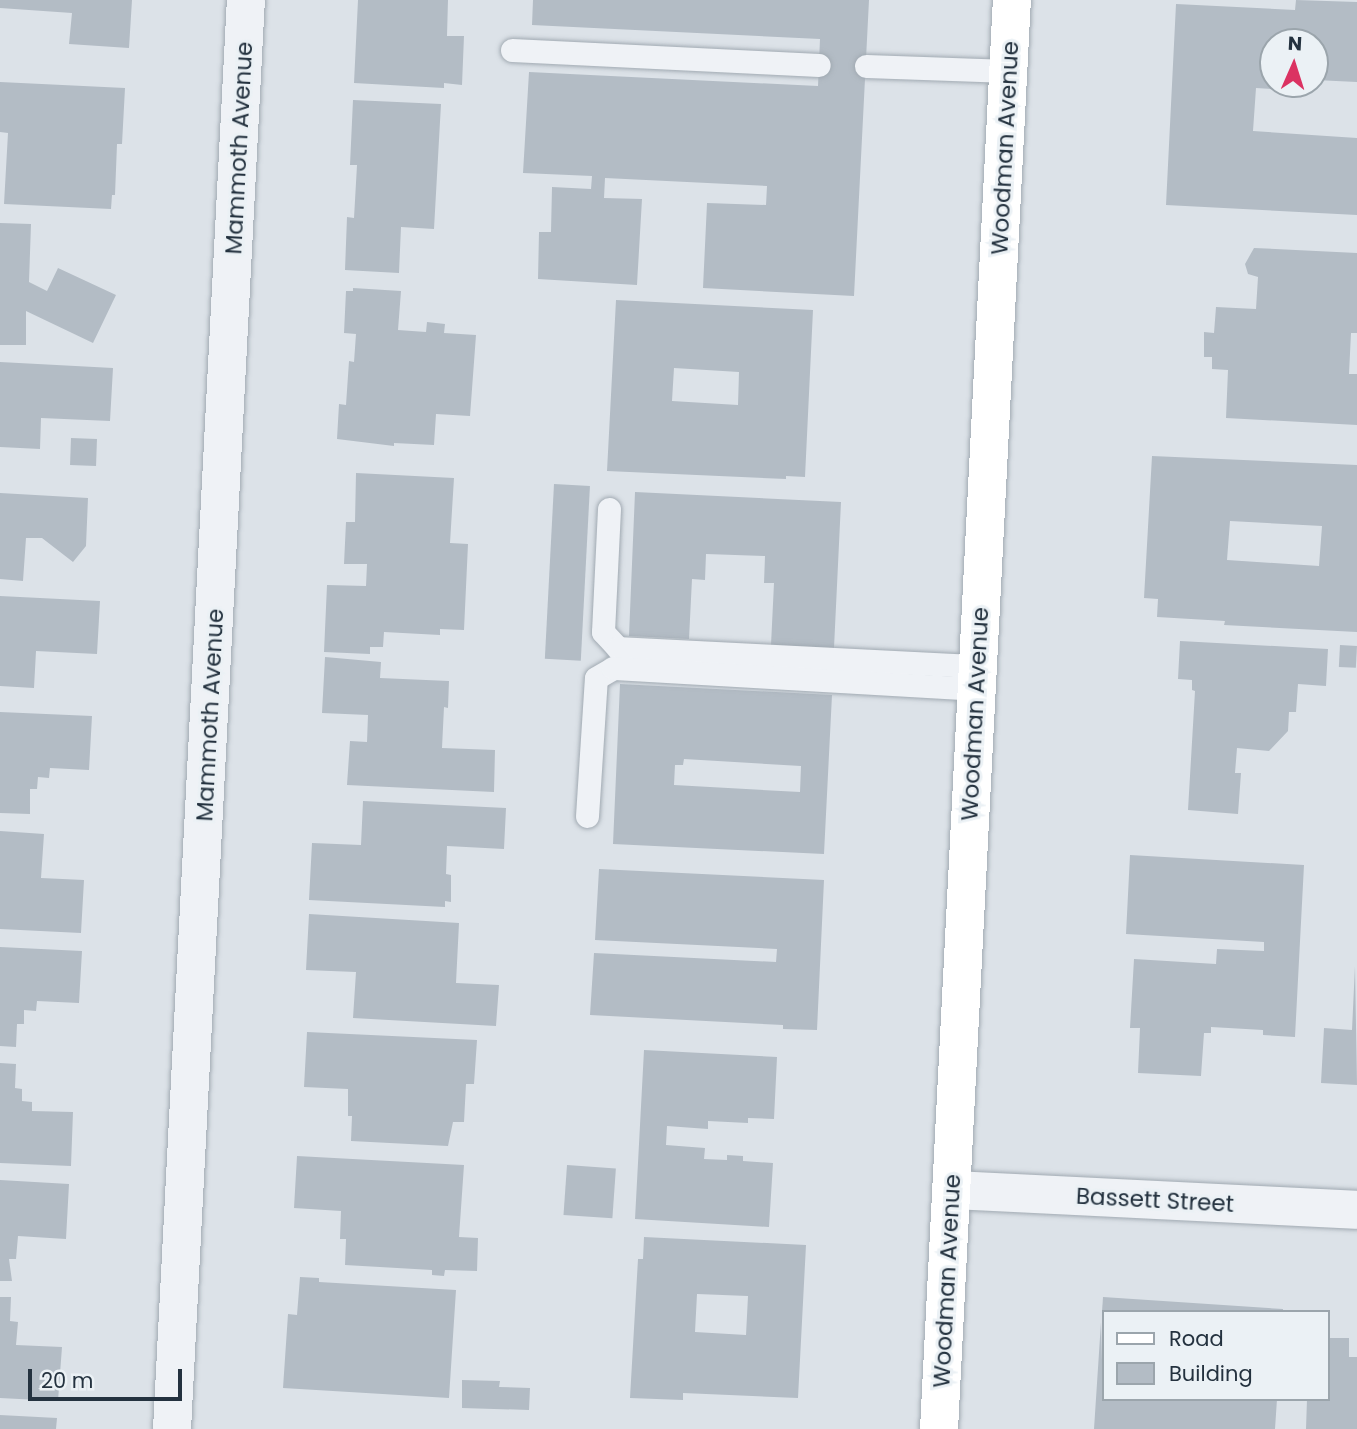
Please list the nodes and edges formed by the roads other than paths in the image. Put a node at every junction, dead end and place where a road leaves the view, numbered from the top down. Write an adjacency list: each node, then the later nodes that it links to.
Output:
1 (246, 0): 12 (street, Mammoth Avenue)
2 (1013, 0): 6 (main road, Woodman Avenue)
3 (512, 50): 4 (lane)
4 (819, 65)
5 (866, 66): 6 (lane)
6 (1009, 71): 8 (main road, Woodman Avenue)
7 (609, 509): 8 (lane)
8 (977, 677): 9 (lane); 10 (main road, Woodman Avenue)
9 (587, 816)
10 (952, 1190): 11 (street, Bassett Street); 13 (main road, Woodman Avenue)
11 (1357, 1210)
12 (172, 1429)
13 (939, 1429)

